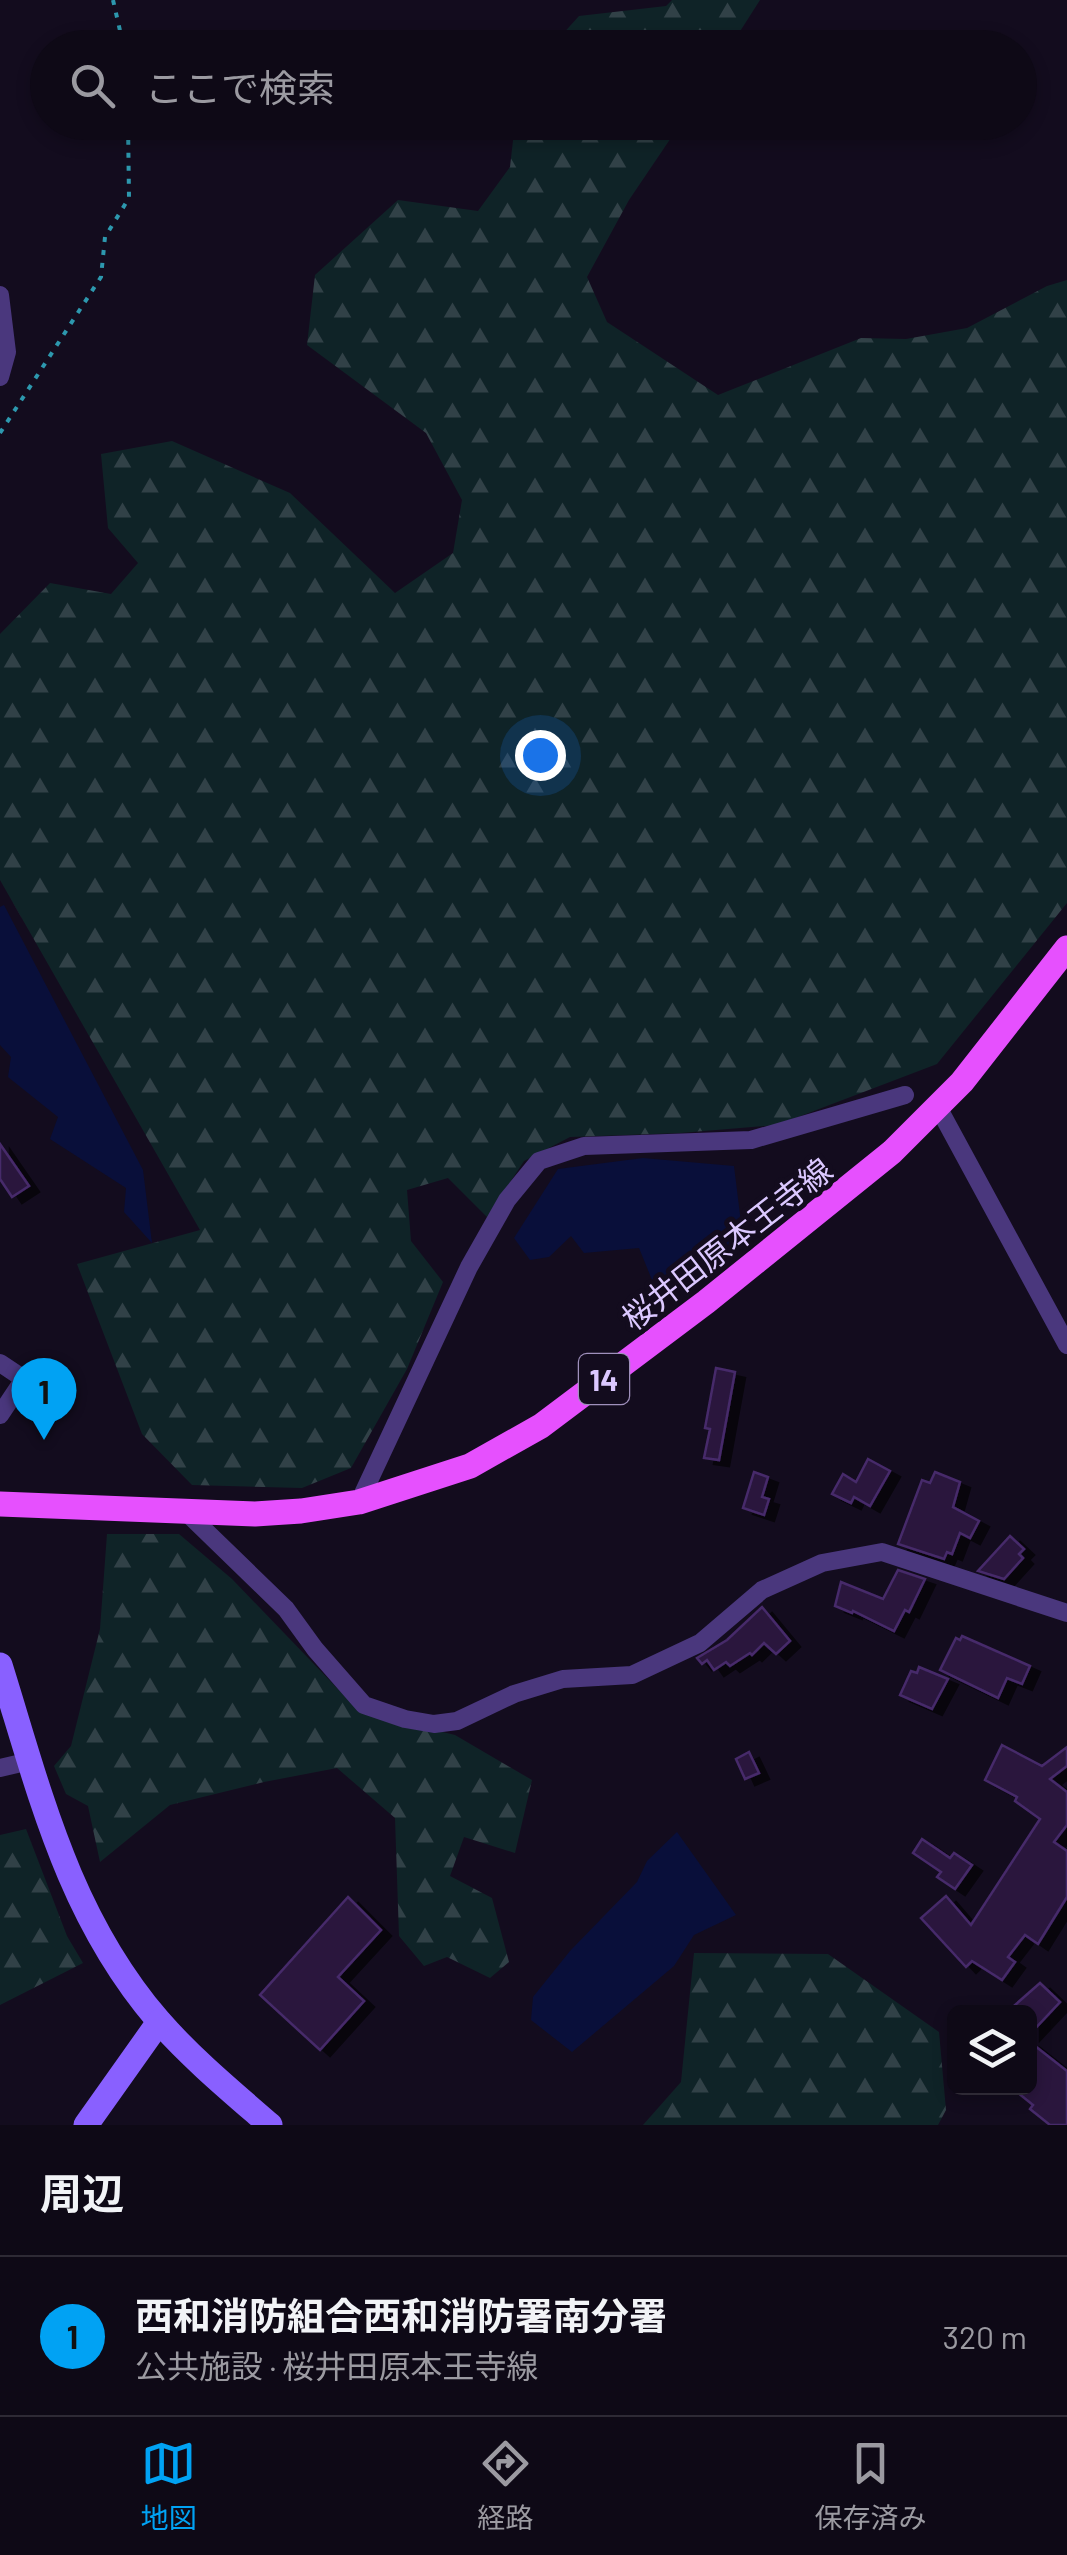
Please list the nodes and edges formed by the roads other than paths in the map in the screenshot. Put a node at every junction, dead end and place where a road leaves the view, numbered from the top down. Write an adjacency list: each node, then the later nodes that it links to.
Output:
1 (0, 301): 2 (street)
2 (0, 376)
3 (1067, 948): 5 (main road, 桜井田原本王寺線 / 14)
4 (905, 1095): 9 (street)
5 (938, 1107): 6 (street); 9 (main road, 桜井田原本王寺線 / 14)
6 (1067, 1345)
7 (0, 1363): 8 (street)
8 (0, 1415)
9 (358, 1502): 11 (main road, 桜井田原本王寺線 / 14)
10 (0, 1504): 11 (main road, 桜井田原本王寺線 / 14)
11 (185, 1511): 12 (street)
12 (1067, 1613)
13 (0, 1665): 14 (main road)
14 (30, 1761): 15 (street); 16 (main road)
15 (0, 1768)
16 (159, 2022): 17 (main road); 18 (main road)
17 (86, 2125)
18 (270, 2125)

